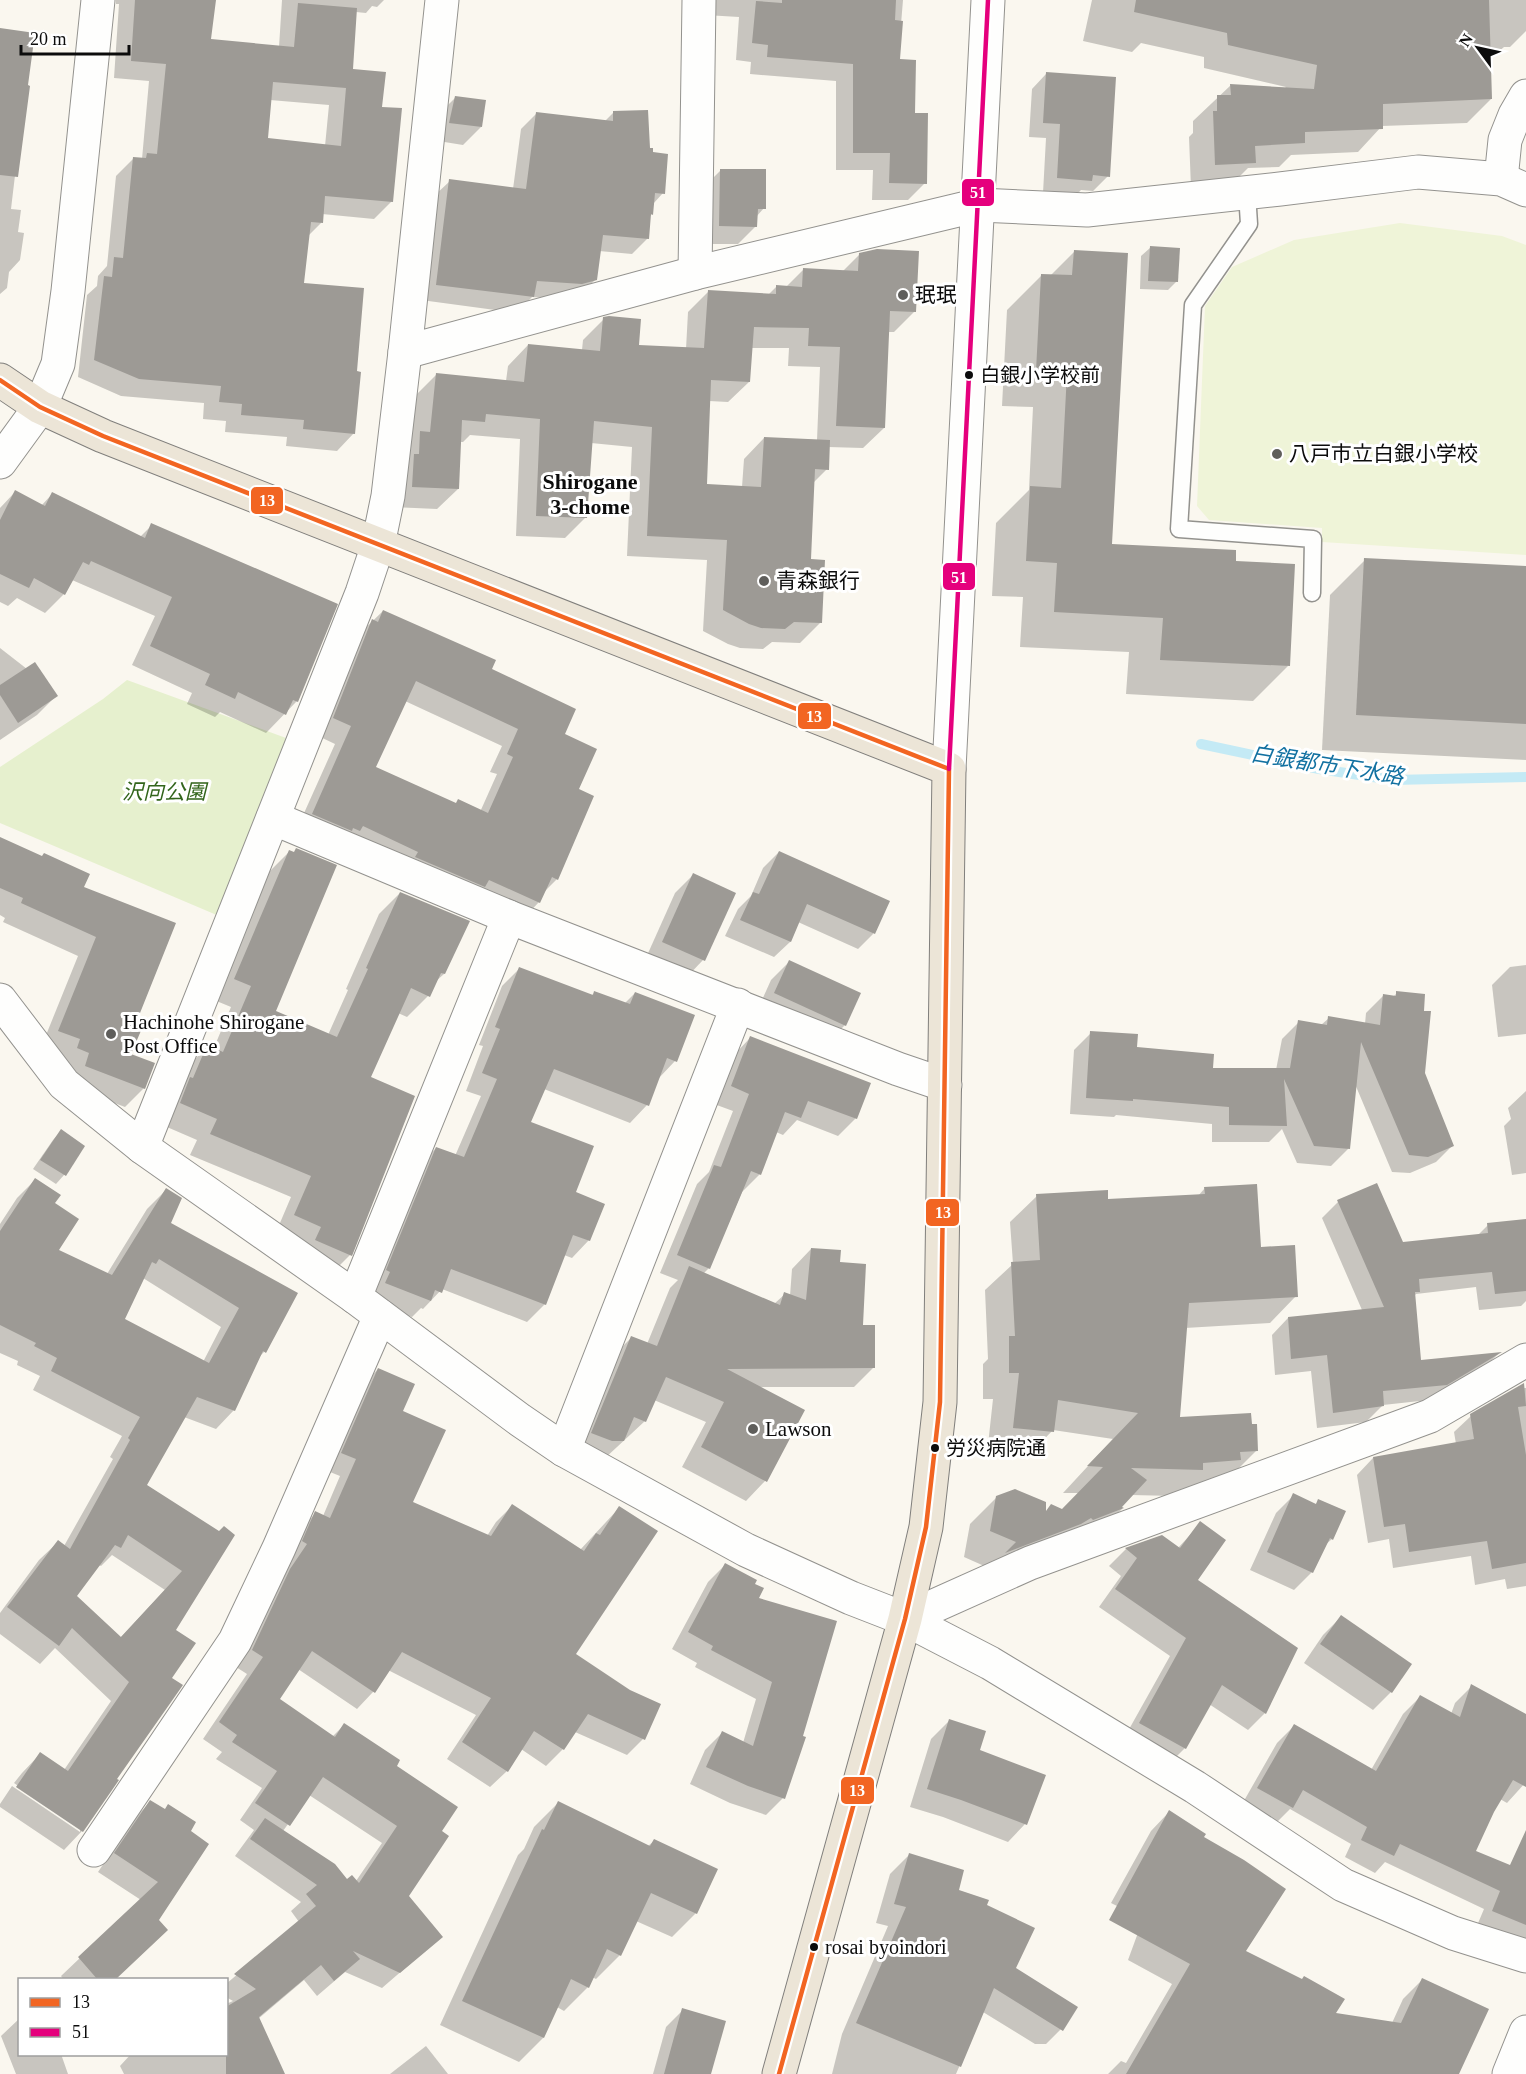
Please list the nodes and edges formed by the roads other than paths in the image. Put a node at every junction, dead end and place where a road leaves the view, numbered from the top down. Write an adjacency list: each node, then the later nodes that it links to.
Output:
1 (98, 0): 12 (street)
2 (442, 0): 10 (street)
3 (699, 0): 9 (street)
4 (988, 0): 8 (street)
5 (1526, 96): 6 (street)
6 (1514, 184): 7 (street)
7 (1247, 193): 8 (street); 15 (lane)
8 (979, 205): 9 (street); 16 (street)
9 (695, 273): 10 (street)
10 (405, 352): 14 (street)
11 (0, 380): 12 (main road)
12 (40, 407): 13 (street); 14 (main road)
13 (0, 462)
14 (378, 545): 16 (main road); 17 (street)
15 (1312, 593)
16 (949, 769): 21 (main road)
17 (273, 818): 18 (street); 22 (street)
18 (509, 917): 20 (street); 23 (street)
19 (0, 1000): 22 (street)
20 (738, 1005): 21 (street); 26 (street)
21 (945, 1085): 27 (main road)
22 (142, 1147): 23 (street)
23 (355, 1297): 24 (street)
24 (380, 1316): 26 (street); 28 (street)
25 (1526, 1360): 27 (street)
26 (564, 1450): 27 (street)
27 (905, 1619): 29 (street); 31 (main road)
28 (94, 1850)
29 (1526, 1956)
30 (1526, 2032): 32 (street)
31 (779, 2074)
32 (1509, 2074)

